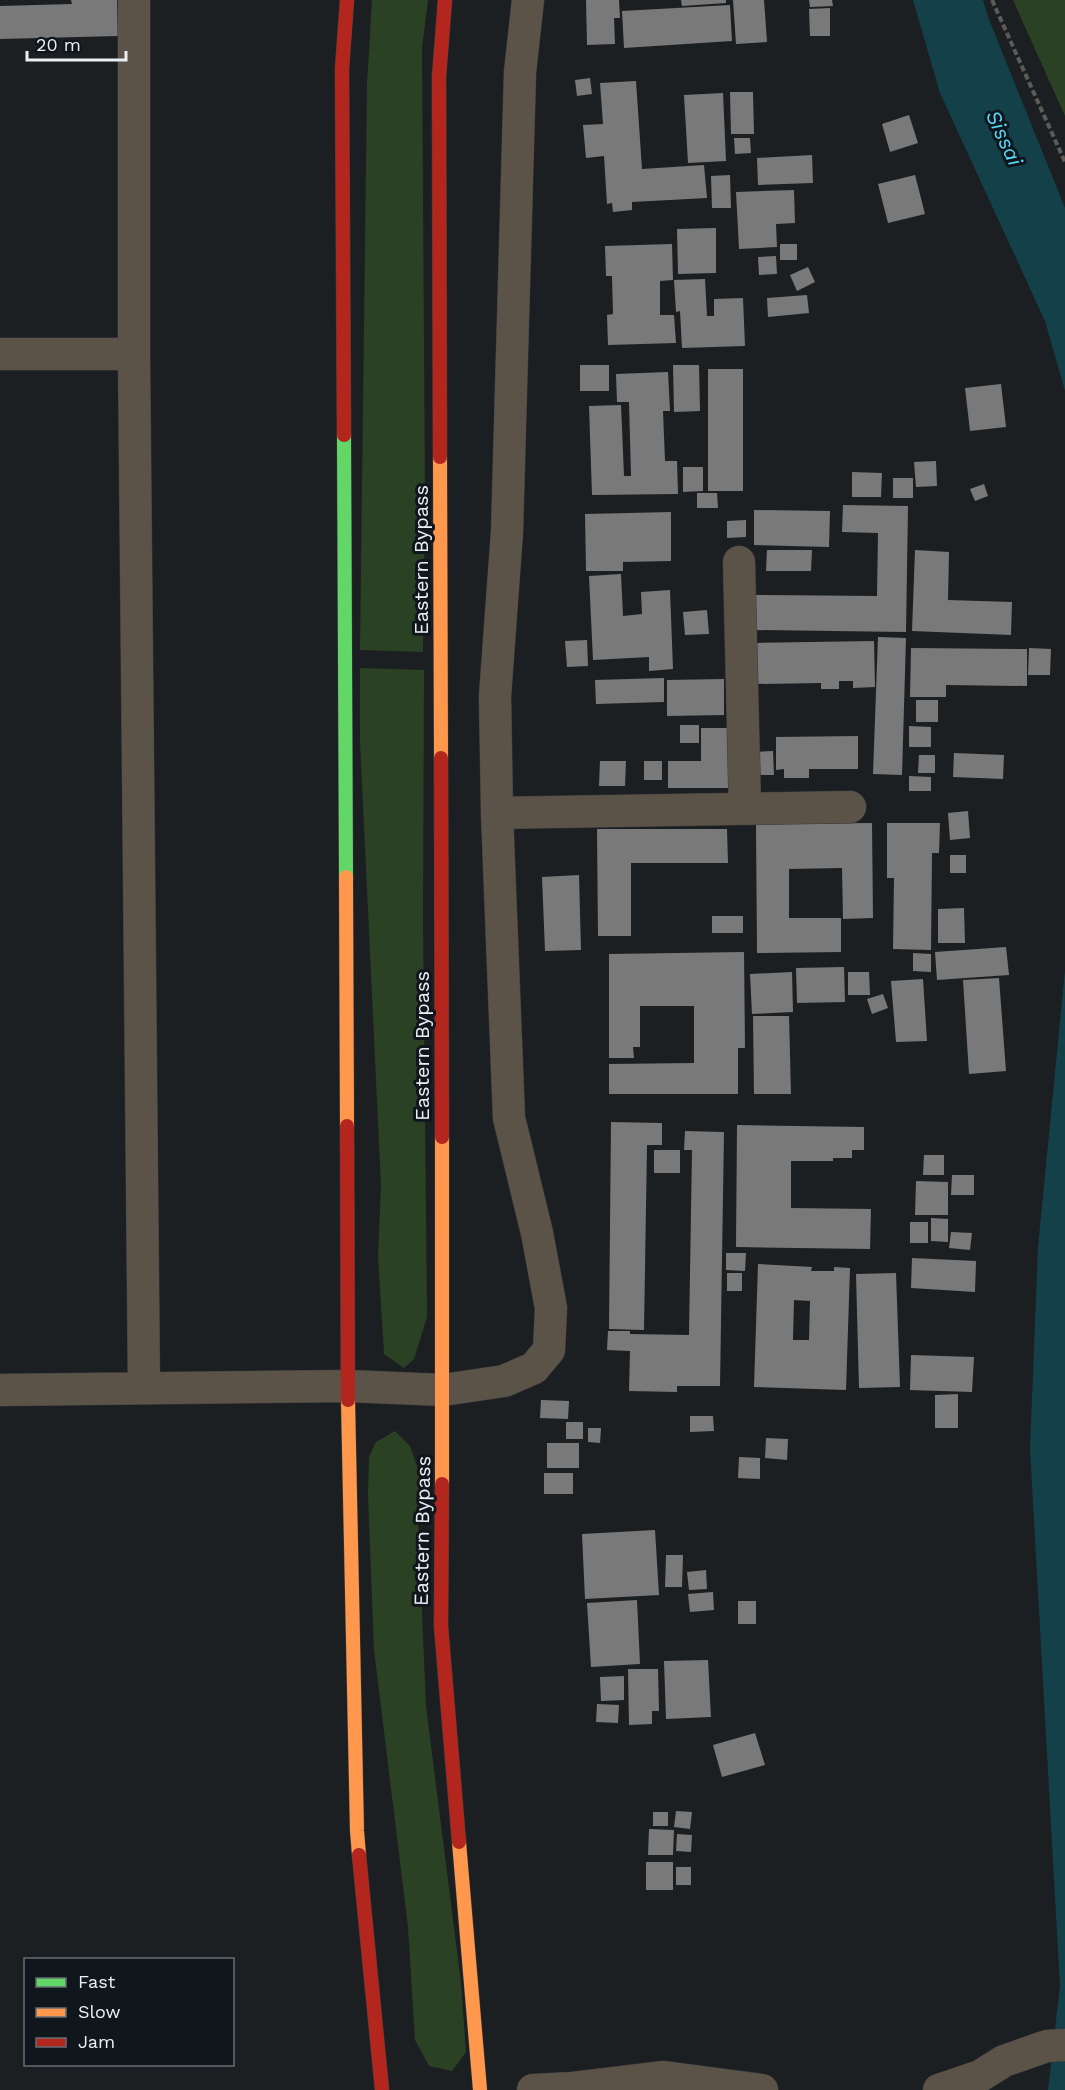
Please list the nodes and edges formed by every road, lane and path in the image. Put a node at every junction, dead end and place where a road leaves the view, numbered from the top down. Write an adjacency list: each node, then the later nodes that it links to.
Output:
1 (134, 0): 8 (street)
2 (347, 0): 13 (highway)
3 (445, 0): 16 (highway, Eastern Bypass)
4 (528, 0): 12 (street)
5 (992, 0): 6 (path)
6 (1065, 162)
7 (0, 354): 8 (street)
8 (134, 354): 14 (street)
9 (739, 562): 11 (street)
10 (850, 807): 11 (street)
11 (745, 808): 12 (street)
12 (497, 813): 16 (street)
13 (348, 1386): 14 (street); 16 (street); 18 (highway)
14 (144, 1388): 15 (street)
15 (0, 1390)
16 (443, 1390): 19 (highway, Eastern Bypass)
17 (1056, 2045): 22 (street)
18 (382, 2090)
19 (480, 2090)
20 (533, 2090): 21 (street)
21 (762, 2090)
22 (939, 2090)

